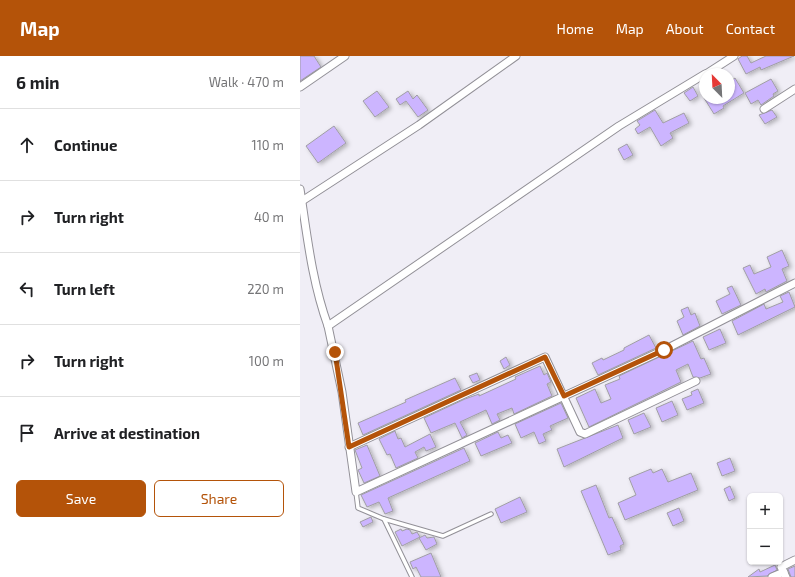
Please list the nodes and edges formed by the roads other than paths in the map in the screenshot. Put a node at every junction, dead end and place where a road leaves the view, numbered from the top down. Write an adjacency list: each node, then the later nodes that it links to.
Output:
1 (345, 56): 6 (street)
2 (516, 56): 10 (street)
3 (734, 56): 4 (street)
4 (715, 68)
5 (699, 78): 12 (street)
6 (300, 87)
7 (795, 90): 8 (street)
8 (764, 109)
9 (300, 189): 10 (street)
10 (302, 201): 12 (street)
11 (795, 283): 14 (street)
12 (328, 326): 15 (street)
13 (696, 381): 14 (street)
14 (564, 396): 15 (street); 16 (street)
15 (349, 447): 16 (street)
16 (356, 492): 18 (lane)
17 (491, 514): 18 (lane)
18 (384, 519): 21 (lane)
19 (795, 560): 20 (street)
20 (785, 574): 22 (street)
21 (412, 577)
22 (772, 577)

